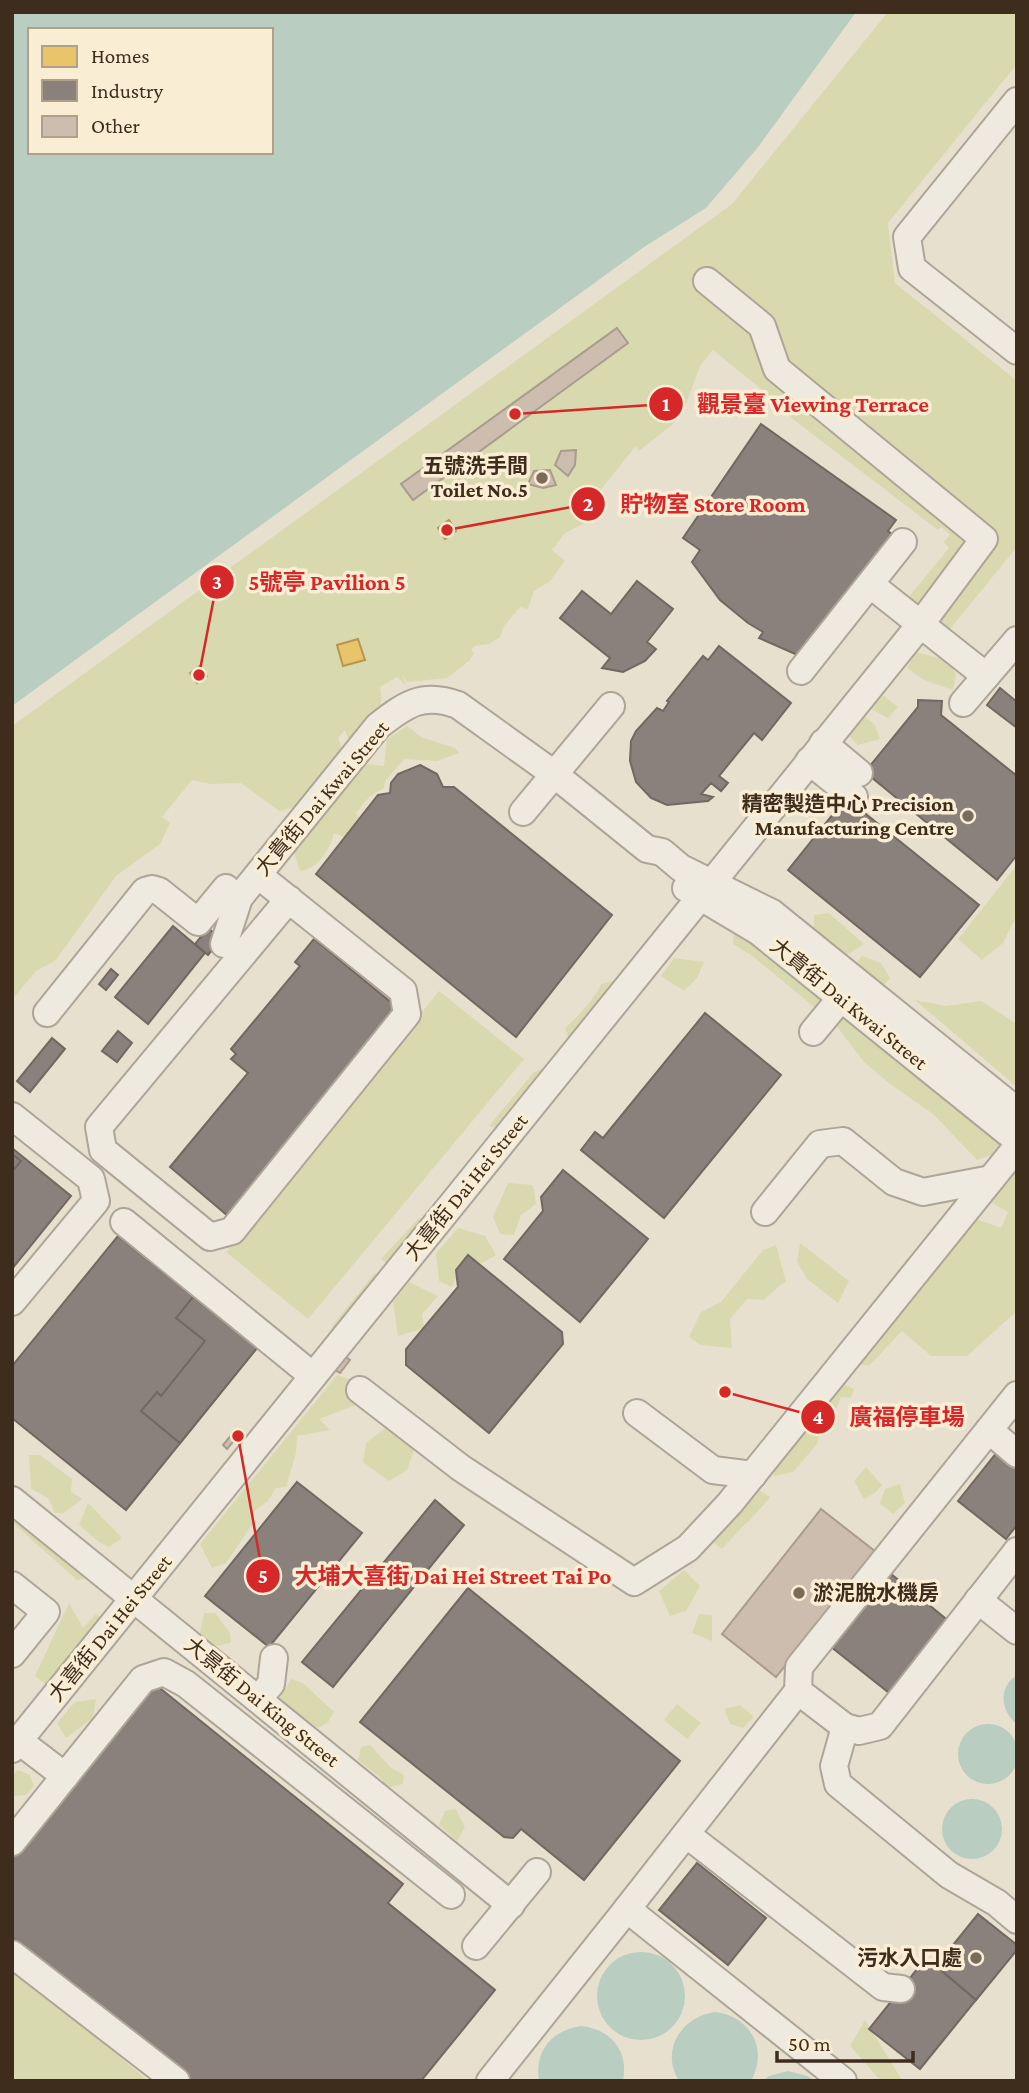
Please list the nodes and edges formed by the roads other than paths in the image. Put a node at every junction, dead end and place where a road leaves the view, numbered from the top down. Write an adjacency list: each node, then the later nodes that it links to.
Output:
1 (1017, 102): 3 (street)
2 (707, 281): 6 (street, 大喜街 Dai Hei Street)
3 (1017, 351)
4 (903, 542): 5 (street)
5 (875, 588): 6 (street); 8 (street)
6 (919, 625): 9 (street); 12 (street, 大喜街 Dai Hei Street)
7 (1017, 640): 9 (street)
8 (801, 671)
9 (986, 676): 10 (street)
10 (963, 703)
11 (611, 706): 13 (street)
12 (816, 752): 14 (street); 18 (street, 大喜街 Dai Hei Street)
13 (554, 774): 15 (street); 16 (street, 大貴街 Dai Kwai Street); 18 (street, 大貴街 Dai Kwai Street)
14 (857, 785)
15 (523, 812)
16 (258, 875): 17 (street, 大貴街 Dai Kwai Street); 19 (street)
17 (225, 887): 20 (street); 22 (street, 大貴街 Dai Kwai Street)
18 (705, 890): 21 (street, 大貴街 Dai Kwai Street); 24 (street, 大貴街 Dai Kwai Street); 32 (street, 大喜街 Dai Hei Street)
19 (289, 899): 19 (street)
20 (224, 944)
21 (841, 998): 23 (street); 26 (street, 大貴街 Dai Kwai Street)
22 (47, 1013)
23 (813, 1032)
24 (1017, 1111)
25 (12, 1116): 31 (street)
26 (1017, 1140)
27 (1017, 1147): 28 (street)
28 (991, 1179): 29 (street); 38 (street)
29 (765, 1212)
30 (124, 1222): 32 (street)
31 (12, 1302)
32 (313, 1376): 42 (street, 大喜街 Dai Hei Street)
33 (360, 1390): 38 (street)
34 (1017, 1395): 36 (street)
35 (637, 1413): 38 (street)
36 (989, 1430): 37 (street); 47 (street)
37 (1017, 1454)
38 (753, 1475)
39 (12, 1500): 42 (street, 大景街 Dai King Street)
40 (1017, 1551): 43 (street)
41 (12, 1585): 45 (street)
42 (133, 1598): 48 (street, 大景街 Dai King Street); 50 (street, 大喜街 Dai Hei Street)
43 (978, 1600): 44 (street); 49 (street)
44 (1013, 1620)
45 (12, 1654)
46 (274, 1658): 48 (street)
47 (798, 1691): 49 (street); 52 (street)
48 (258, 1699): 56 (street, 大景街 Dai King Street)
49 (845, 1727): 58 (street)
50 (15, 1745): 51 (street)
51 (65, 1776): 53 (street); 55 (street)
52 (686, 1834): 57 (street); 61 (street)
53 (12, 1842)
54 (537, 1872): 56 (street)
55 (451, 1895)
56 (511, 1905): 59 (street)
57 (627, 1909): 62 (street); 64 (street)
58 (1017, 1920)
59 (476, 1946)
60 (12, 1954): 63 (street)
61 (901, 1989)
62 (496, 2079)
63 (176, 2081)
64 (843, 2081)

